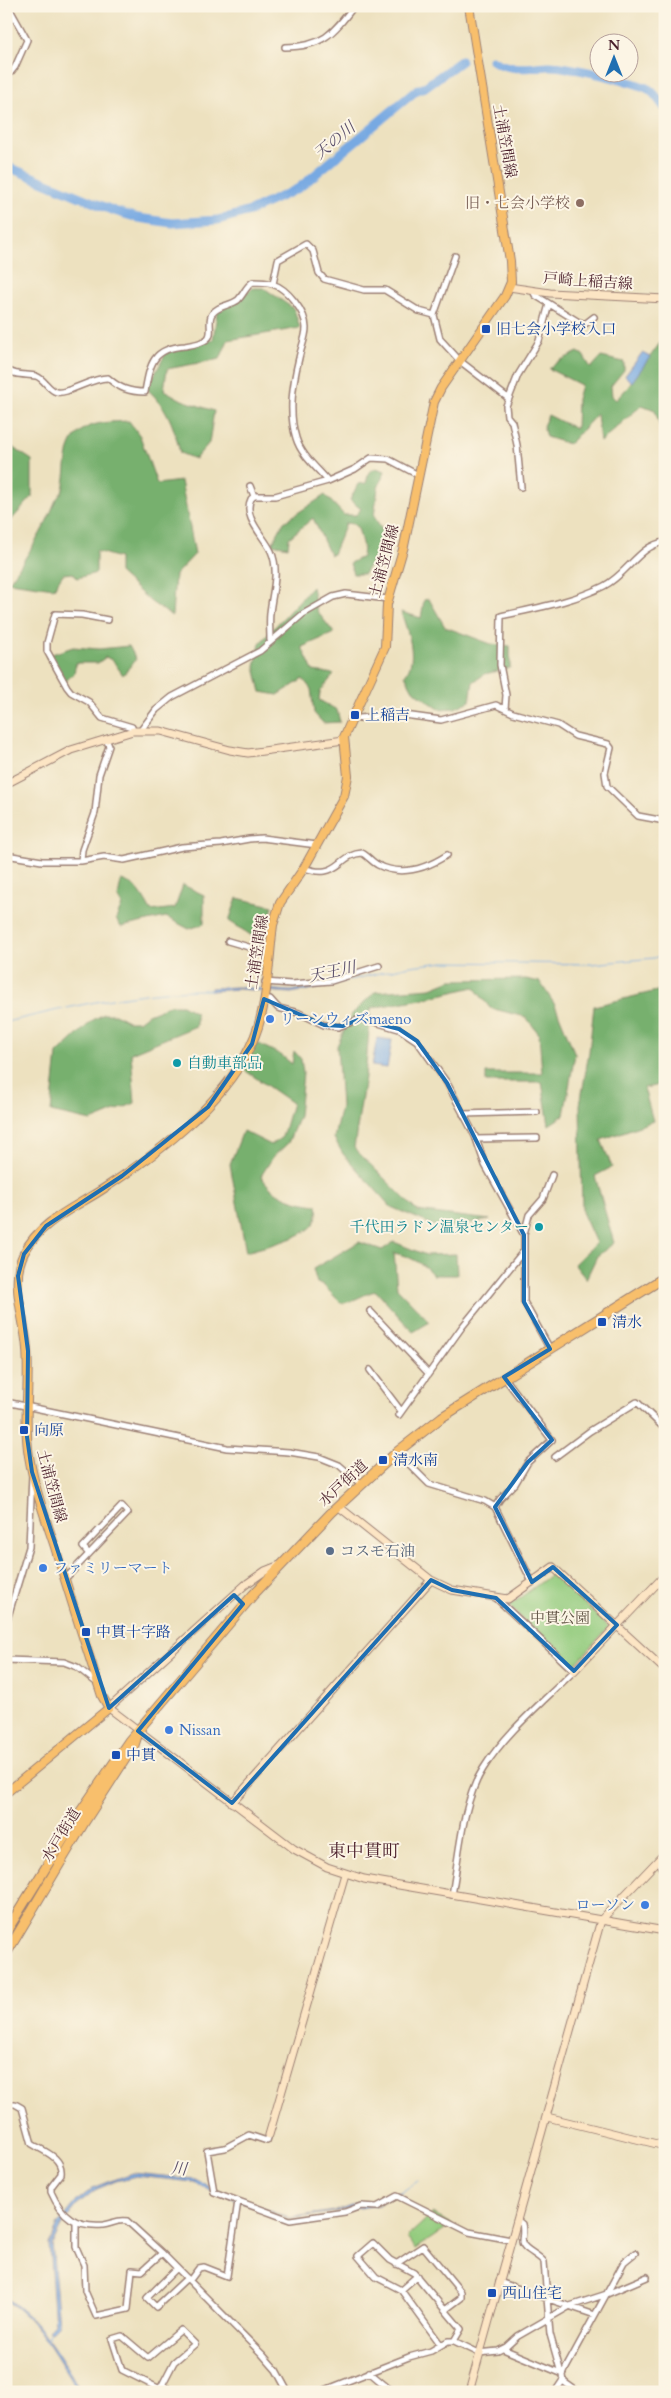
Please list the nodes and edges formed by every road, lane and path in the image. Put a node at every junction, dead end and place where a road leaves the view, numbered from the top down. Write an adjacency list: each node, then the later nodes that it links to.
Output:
1 (8, 6): 5 (street)
2 (354, 6): 4 (street)
3 (469, 6): 8 (main road, 土浦笠間線)
4 (285, 46)
5 (6, 78)
6 (455, 256): 12 (street)
7 (273, 284): 12 (street); 15 (street); 18 (street)
8 (509, 287): 9 (street, 戸崎上稲吉線); 14 (main road, 土浦笠間線)
9 (532, 291): 10 (street, 戸崎上稲吉線); 11 (street)
10 (665, 299)
11 (549, 304): 13 (street); 16 (street)
12 (434, 315): 14 (street)
13 (594, 317)
14 (460, 361): 16 (street); 17 (main road, 土浦笠間線)
15 (6, 369)
16 (508, 398): 20 (street)
17 (418, 474): 18 (street); 23 (main road, 土浦笠間線)
18 (328, 481): 21 (street)
19 (250, 486): 21 (street)
20 (520, 487)
21 (254, 496): 25 (street)
22 (665, 542): 26 (street)
23 (388, 599): 25 (street); 27 (main road, 土浦笠間線)
24 (108, 620): 29 (street)
25 (270, 640): 28 (street)
26 (505, 708): 27 (street); 33 (street)
27 (351, 719): 31 (main road, 土浦笠間線)
28 (142, 730): 29 (street); 31 (street)
29 (133, 731): 30 (street)
30 (106, 739): 32 (street); 37 (street)
31 (344, 740): 34 (main road, 土浦笠間線)
32 (6, 784)
33 (665, 820)
34 (317, 845): 37 (street); 38 (main road, 土浦笠間線)
35 (6, 855): 37 (street)
36 (447, 855): 38 (street)
37 (81, 861)
38 (304, 868): 40 (main road, 土浦笠間線)
39 (228, 941): 40 (street)
40 (269, 953): 42 (main road, 土浦笠間線)
41 (379, 966): 42 (street)
42 (265, 990): 44 (street); 57 (main road, 土浦笠間線)
43 (537, 1112): 44 (street)
44 (463, 1114): 46 (street)
45 (536, 1138): 46 (street)
46 (476, 1139): 48 (street)
47 (552, 1175): 48 (street)
48 (524, 1234): 49 (street)
49 (523, 1252): 52 (street); 54 (street)
50 (665, 1277): 52 (highway, 水戸街道)
51 (370, 1311): 54 (street)
52 (550, 1349): 55 (highway, 水戸街道)
53 (370, 1370): 54 (street)
54 (428, 1373)
55 (504, 1377): 59 (highway, 水戸街道); 64 (street)
56 (6, 1402): 57 (street)
57 (27, 1407): 61 (main road, 土浦笠間線); 62 (street)
58 (665, 1428): 60 (street)
59 (397, 1452): 62 (highway, 水戸街道); 64 (street)
60 (555, 1457)
61 (32, 1472): 68 (main road, 土浦笠間線); 72 (street)
62 (362, 1484): 63 (highway, 水戸街道)
63 (338, 1506): 66 (highway, 水戸街道); 69 (street)
64 (495, 1507): 70 (street)
65 (89, 1554): 65 (street); 68 (street)
66 (280, 1565): 78 (street); 79 (highway, 水戸街道)
67 (665, 1575): 73 (street)
68 (65, 1579): 77 (main road, 土浦笠間線)
69 (431, 1580): 71 (street); 81 (street)
70 (532, 1582): 71 (street); 73 (street)
71 (496, 1598): 76 (street)
72 (6, 1623)
73 (617, 1625): 75 (street); 76 (street)
74 (6, 1660): 77 (street)
75 (665, 1670)
76 (574, 1671): 86 (street)
77 (98, 1684): 78 (main road, 土浦笠間線)
78 (109, 1708): 79 (street); 80 (main road)
79 (138, 1732): 81 (street); 89 (highway, 水戸街道); 90 (highway, 水戸街道)
80 (6, 1793)
81 (232, 1803): 84 (street)
82 (665, 1853): 83 (street)
83 (658, 1860): 85 (street); 87 (street)
84 (345, 1874): 86 (street); 93 (street)
85 (665, 1882)
86 (452, 1895): 87 (street)
87 (601, 1920): 88 (street); 92 (street)
88 (665, 1931)
89 (6, 1932)
90 (6, 1954)
91 (6, 2104): 97 (street)
92 (546, 2117): 94 (street); 96 (street)
93 (269, 2135): 95 (street)
94 (665, 2146)
95 (238, 2201): 98 (street); 105 (street)
96 (517, 2220): 98 (street); 109 (street)
97 (76, 2222): 100 (street); 100 (street)
98 (511, 2240): 106 (street)
99 (636, 2252): 108 (street)
100 (162, 2253): 102 (street)
101 (396, 2264): 103 (street); 107 (street); 111 (street)
102 (177, 2268): 105 (street); 105 (street)
103 (417, 2276): 107 (street); 111 (street)
104 (647, 2278): 108 (street)
105 (188, 2279): 122 (street)
106 (499, 2282): 109 (street); 117 (street)
107 (400, 2290): 115 (street)
108 (607, 2294): 110 (street); 112 (street)
109 (548, 2297): 110 (street); 113 (street)
110 (570, 2306): 112 (street); 113 (street)
111 (446, 2310): 114 (street)
112 (595, 2316): 119 (street)
113 (549, 2318): 116 (street); 119 (street)
114 (454, 2341): 115 (street); 117 (street)
115 (442, 2345): 118 (street)
116 (503, 2349): 117 (street); 119 (street)
117 (479, 2353): 125 (street)
118 (369, 2372): 123 (street); 124 (street)
119 (562, 2376): 126 (street); 127 (street)
120 (163, 2385): 120 (street); 121 (street)
121 (173, 2392)
122 (288, 2392)
123 (320, 2392)
124 (393, 2392)
125 (469, 2392)
126 (555, 2392)
127 (578, 2392)

